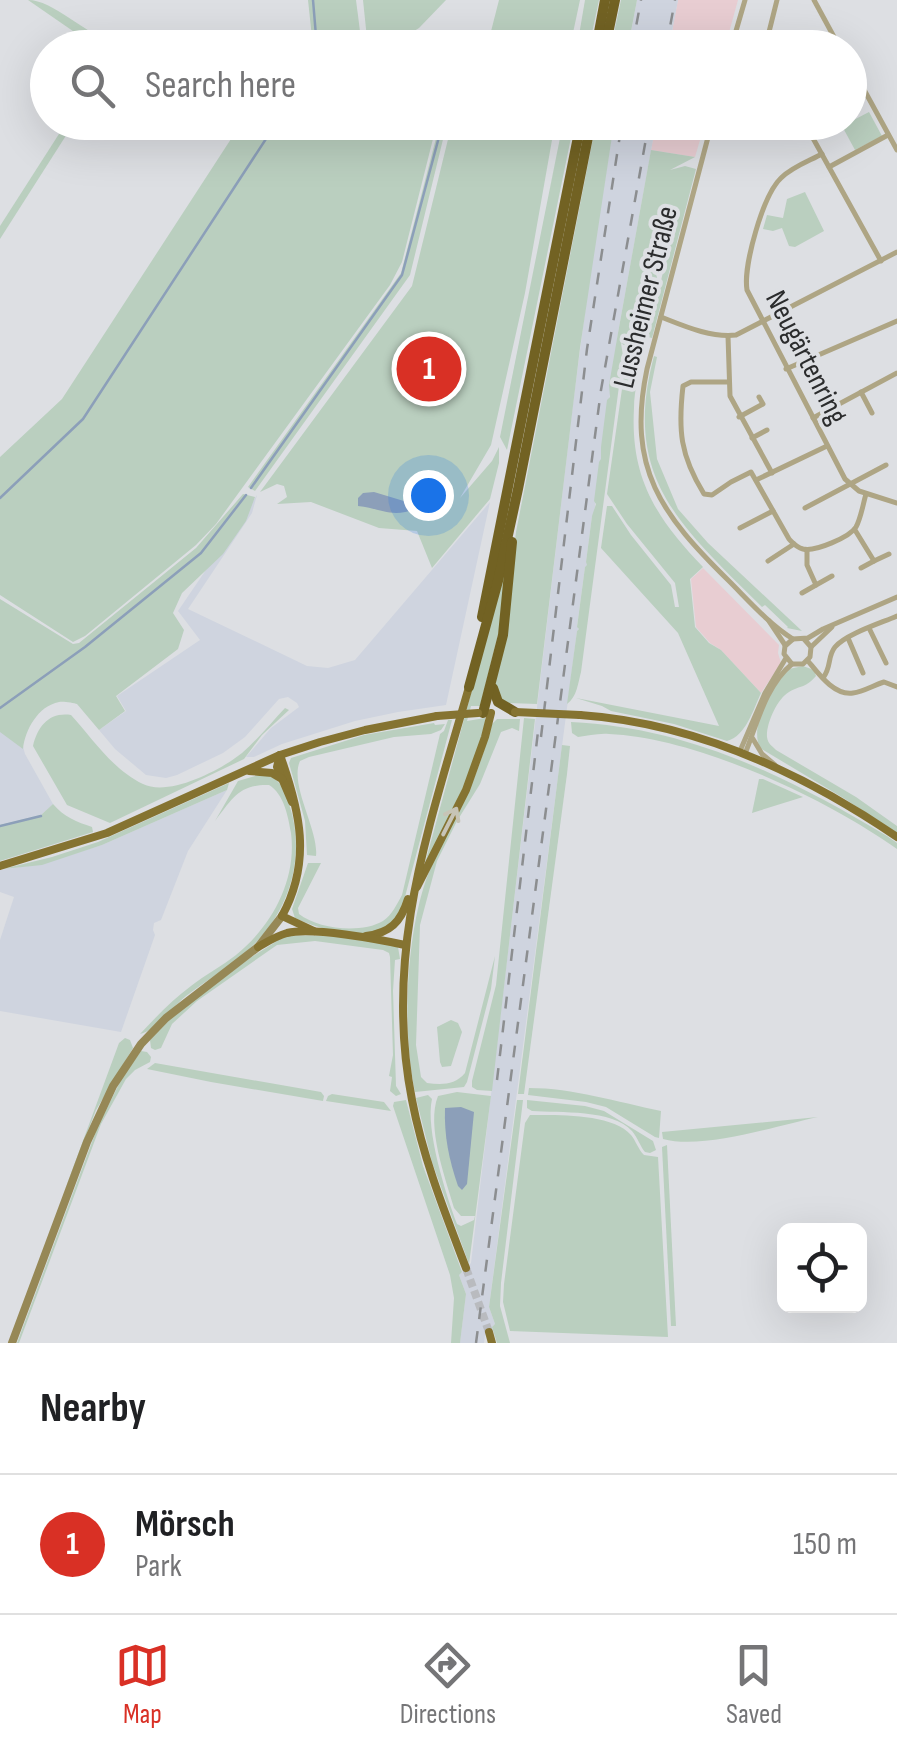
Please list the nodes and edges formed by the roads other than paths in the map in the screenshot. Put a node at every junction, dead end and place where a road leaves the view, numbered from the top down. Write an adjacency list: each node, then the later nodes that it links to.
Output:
1 (605, 0): 6 (highway)
2 (615, 0): 7 (highway)
3 (745, 0): 8 (street)
4 (777, 0): 9 (street)
5 (814, 0): 10 (street)
6 (599, 30)
7 (609, 30)
8 (737, 30)
9 (770, 30)
10 (830, 30)
11 (867, 95): 12 (street)
12 (888, 134): 17 (street); 19 (street)
13 (577, 140): 74 (highway)
14 (587, 140): 41 (highway)
15 (707, 140): 23 (street, Lussheimer Straße)
16 (814, 140): 18 (street)
17 (897, 150)
18 (822, 154): 19 (street); 24 (street, Neugärtenring)
19 (829, 167): 21 (street)
20 (897, 252): 21 (street)
21 (881, 260): 24 (street)
22 (897, 320): 26 (street)
23 (660, 321): 25 (street); 58 (street, Lussheimer Straße)
24 (763, 323): 25 (street); 26 (street, Neugärtenring)
25 (728, 336): 28 (street)
26 (786, 369): 33 (street, Neugärtenring)
27 (897, 374): 29 (street)
28 (728, 382): 32 (street); 39 (street)
29 (860, 392): 31 (street); 33 (street)
30 (759, 397): 32 (street)
31 (872, 413)
32 (740, 417): 35 (street)
33 (813, 418): 36 (street, Neugärtenring)
34 (767, 430): 35 (street)
35 (752, 438): 38 (street)
36 (827, 446): 38 (street); 40 (street, Neugärtenring)
37 (886, 465): 40 (street)
38 (772, 473): 39 (street)
39 (756, 480): 45 (street)
40 (851, 485): 42 (street, Neugärtenring); 44 (street)
41 (518, 489): 72 (highway); 74 (highway)
42 (866, 494): 43 (street, Neugärtenring); 47 (street)
43 (897, 503)
44 (805, 508)
45 (774, 511): 46 (street); 48 (street)
46 (740, 528)
47 (855, 530): 49 (street); 52 (street)
48 (794, 544): 49 (street); 51 (street)
49 (807, 550): 55 (street)
50 (889, 554): 52 (street)
51 (768, 561)
52 (874, 561): 53 (street)
53 (861, 568)
54 (832, 576): 55 (street)
55 (816, 585): 56 (street)
56 (802, 593)
57 (897, 597): 60 (street)
58 (768, 619): 63 (street, Lussheimer Straße); 65 (street, Lussheimer Straße)
59 (896, 619): 61 (street)
60 (834, 625): 64 (street); 66 (street)
61 (870, 628): 62 (street); 69 (street)
62 (848, 638): 71 (street); 73 (street)
63 (793, 639): 64 (street); 65 (street)
64 (804, 640): 66 (street)
65 (785, 646): 67 (street)
66 (810, 647): 68 (street)
67 (786, 658): 70 (street); 78 (street)
68 (808, 661): 70 (street); 73 (street)
69 (886, 663)
70 (792, 664): 78 (street)
71 (863, 673)
72 (494, 676): 76 (highway); 77 (highway)
73 (823, 678): 75 (street)
74 (468, 687): 88 (main road)
75 (897, 687)
76 (516, 712): 77 (main road); 79 (main road, bridge)
77 (484, 713): 81 (main road, bridge); 89 (main road, one-way to 77)
78 (749, 736): 79 (street); 80 (street); 82 (street)
79 (724, 746): 80 (main road)
80 (742, 752): 82 (main road)
81 (280, 755): 83 (main road); 84 (main road); 85 (main road)
82 (777, 767): 86 (main road)
83 (244, 771): 84 (main road); 87 (main road)
84 (282, 779): 85 (main road)
85 (297, 810): 90 (main road)
86 (897, 838)
87 (0, 866)
88 (415, 881): 89 (main road); 93 (main road)
89 (412, 895): 94 (main road)
90 (282, 916): 91 (main road); 92 (main road); 95 (street)
91 (298, 932): 92 (main road); 95 (main road)
92 (320, 933): 93 (main road)
93 (358, 937): 94 (main road)
94 (405, 945): 96 (main road)
95 (258, 947): 98 (street)
96 (466, 1268)
97 (488, 1332): 99 (main road)
98 (12, 1343)
99 (492, 1343)

